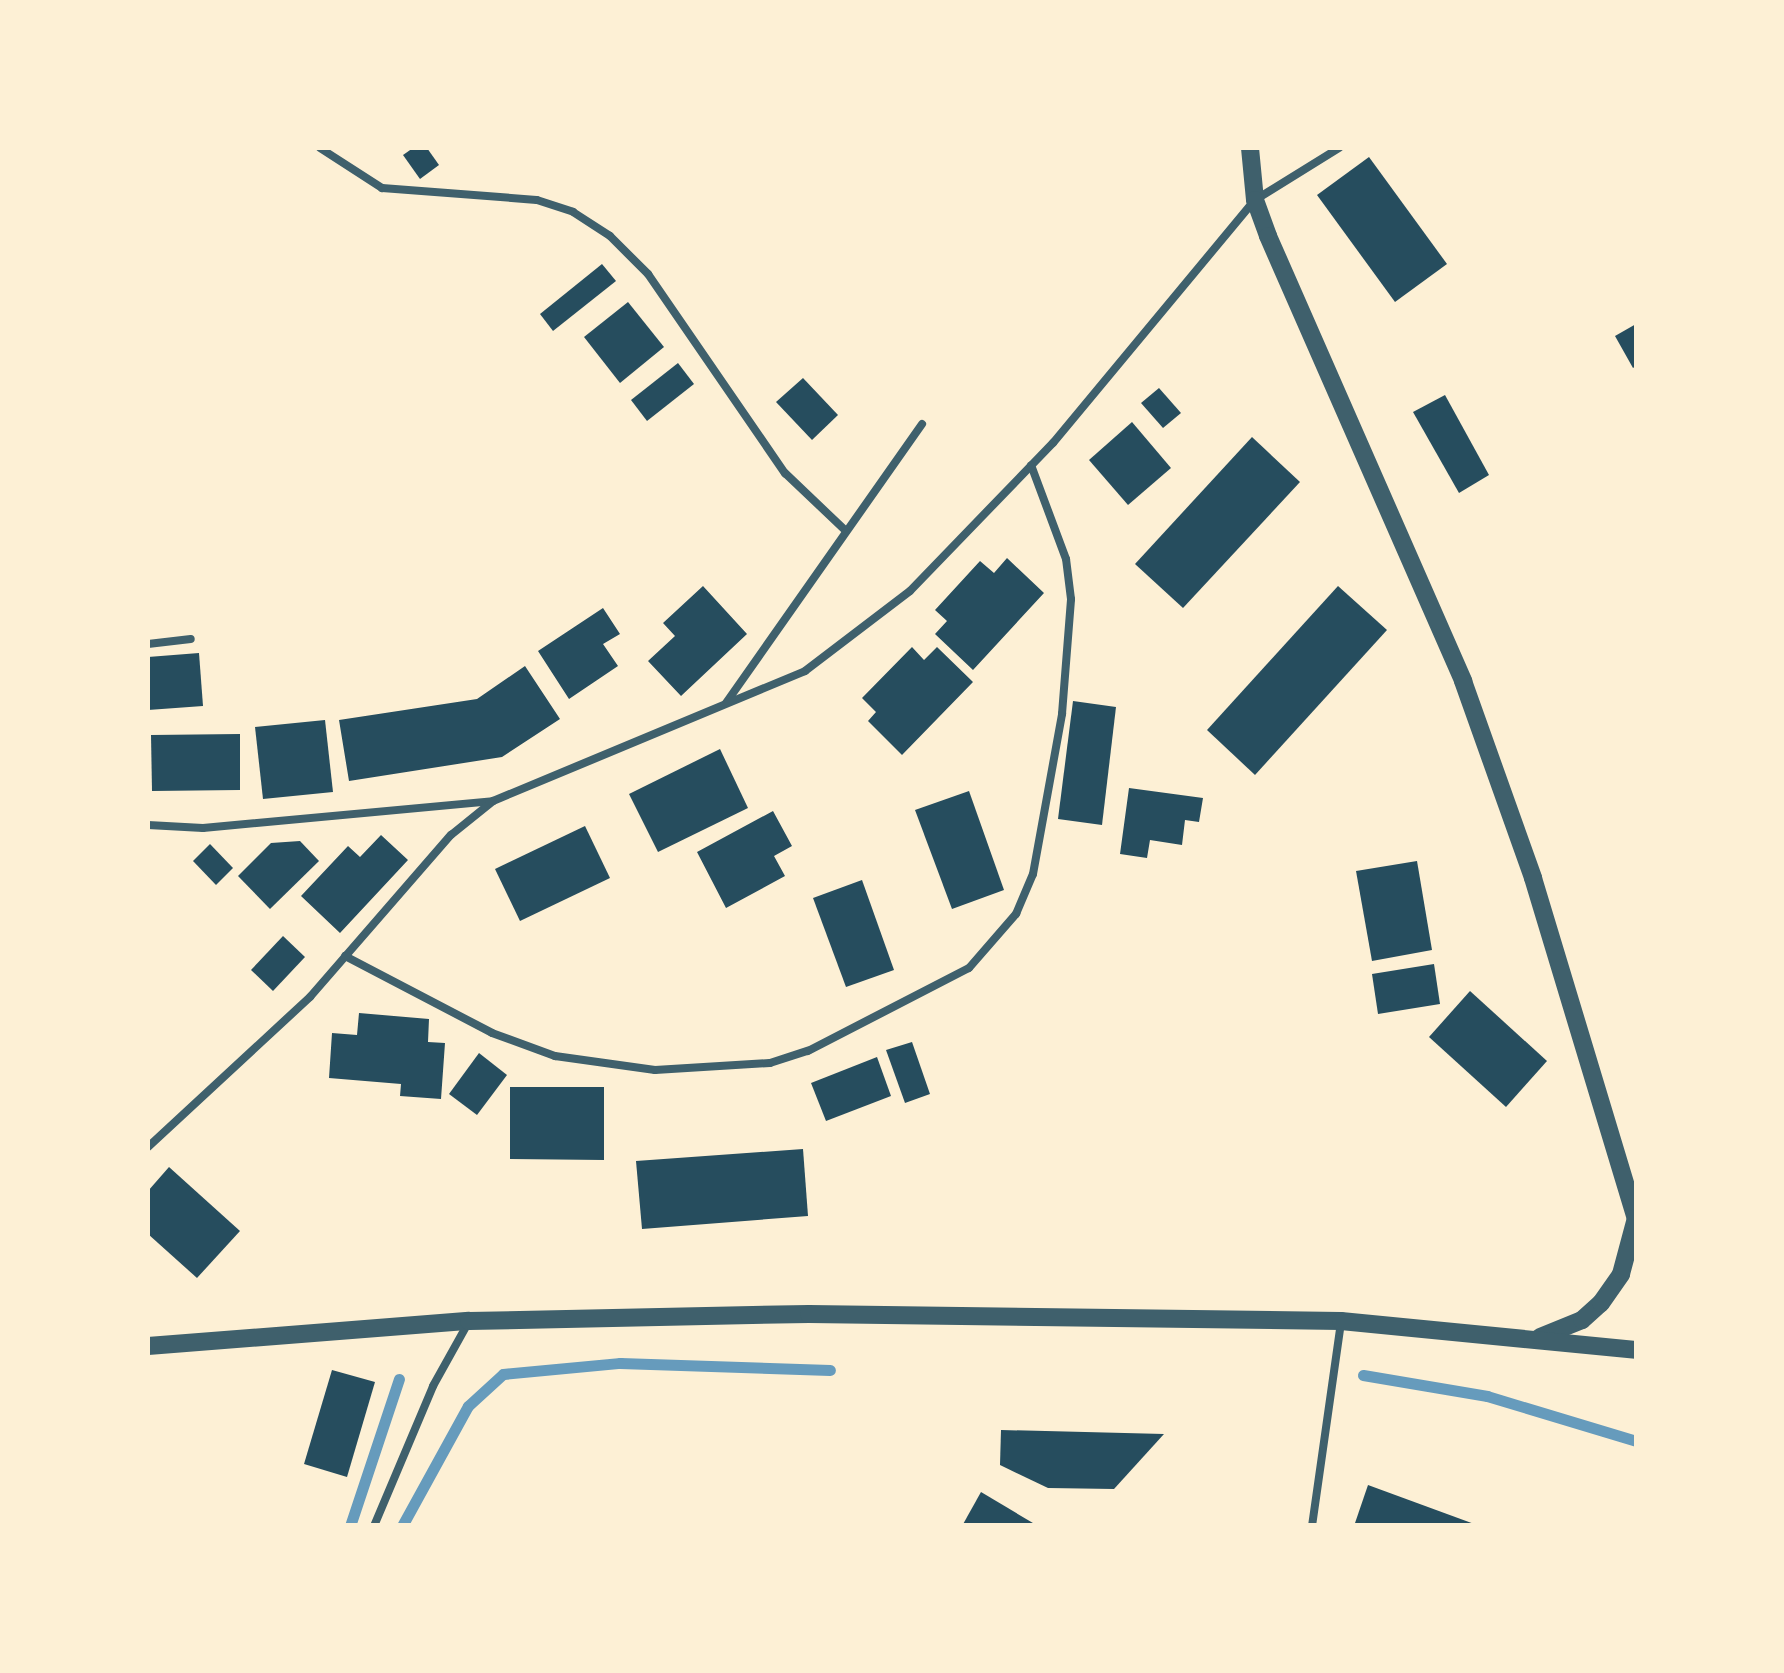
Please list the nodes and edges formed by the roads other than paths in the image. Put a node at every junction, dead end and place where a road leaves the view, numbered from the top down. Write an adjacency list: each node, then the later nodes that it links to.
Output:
1 (320, 148): 7 (lane)
2 (1250, 148): 4 (street)
3 (1339, 148): 4 (lane)
4 (1255, 200): 6 (lane); 15 (street)
5 (922, 424): 7 (lane)
6 (1031, 465): 10 (lane); 13 (lane)
7 (846, 531): 10 (lane)
8 (192, 639): 9 (lane)
9 (148, 644)
10 (724, 707): 11 (lane)
11 (493, 801): 12 (lane); 13 (lane)
12 (148, 825)
13 (345, 956): 14 (lane)
14 (148, 1147)
15 (1620, 1166): 16 (street); 17 (street)
16 (1636, 1180)
17 (1636, 1219): 20 (street)
18 (470, 1321): 19 (street); 21 (street); 23 (lane)
19 (1342, 1322): 20 (street); 24 (lane)
20 (1535, 1338): 22 (street)
21 (148, 1346)
22 (1636, 1350)
23 (374, 1526)
24 (1312, 1526)

